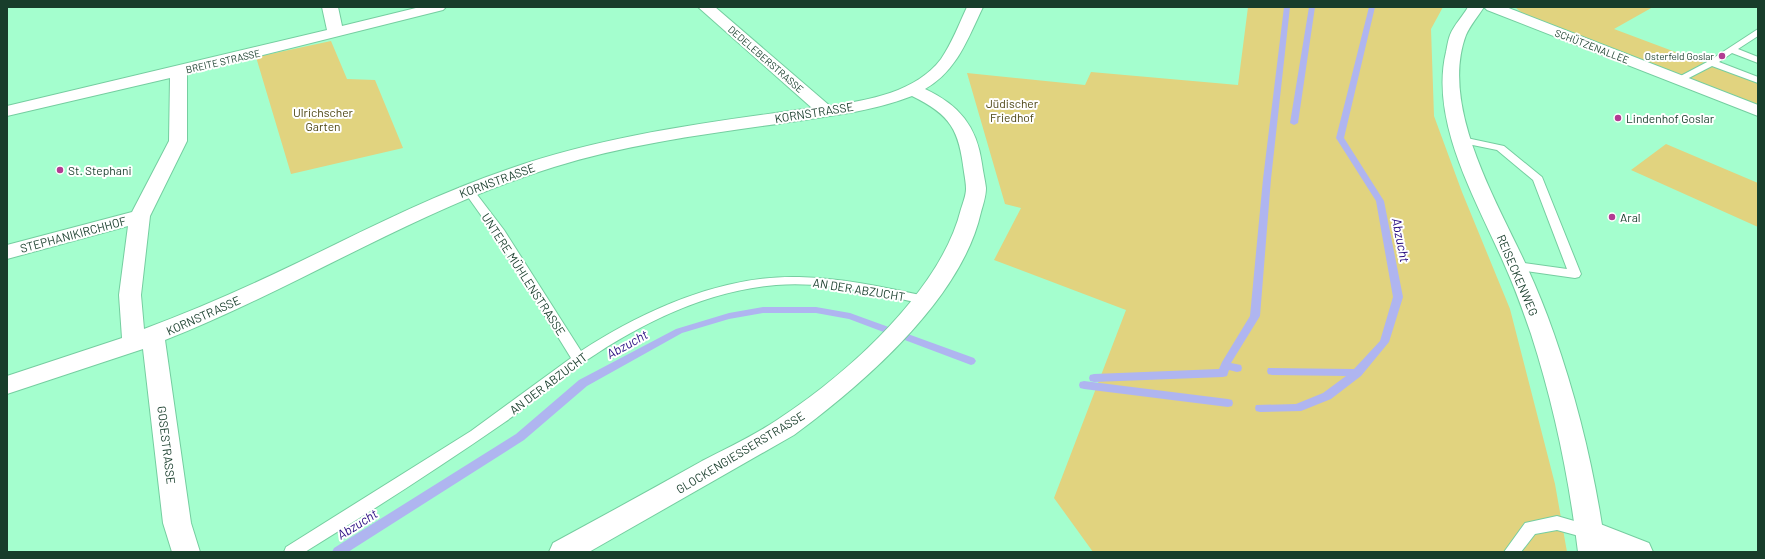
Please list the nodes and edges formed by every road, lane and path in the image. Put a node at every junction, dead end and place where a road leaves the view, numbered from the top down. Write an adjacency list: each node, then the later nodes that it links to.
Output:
1 (330, 7): 8 (street)
2 (438, 7): 8 (street, BREITE STRASSE)
3 (706, 7): 17 (street, DEDELEBERSTRASSE)
4 (975, 7): 15 (street, KORNSTRASSE)
5 (1476, 7): 19 (street, REISECKENWEG)
6 (1492, 7): 13 (street, SCHÜTZENALLEE)
7 (1758, 32): 9 (lane)
8 (335, 33): 12 (street, BREITE STRASSE)
9 (1732, 50): 10 (lane); 11 (lane)
10 (1758, 60)
11 (1712, 63): 13 (lane); 14 (lane)
12 (179, 71): 16 (street, BREITE STRASSE); 21 (street, GOSESTRASSE)
13 (1678, 80): 18 (street, SCHÜTZENALLEE)
14 (1758, 80)
15 (914, 90): 17 (street, KORNSTRASSE); 24 (street, GLOCKENGIESSERSTRASSE)
16 (7, 111)
17 (826, 111): 20 (street, KORNSTRASSE)
18 (1758, 112)
19 (1462, 140): 23 (street, REISECKENWEG); 23 (lane)
20 (468, 190): 25 (street, KORNSTRASSE); 26 (lane, UNTERE MÜHLENSTRASSE)
21 (140, 216): 22 (street, STEPHANIKIRCHHOF); 25 (street, GOSESTRASSE)
22 (7, 252)
23 (1516, 266): 28 (street, REISECKENWEG)
24 (925, 300): 26 (lane, AN DER ABZUCHT); 31 (street, GLOCKENGIESSERSTRASSE)
25 (143, 340): 27 (street, KORNSTRASSE); 29 (street, GOSESTRASSE)
26 (579, 358): 30 (lane, AN DER ABZUCHT)
27 (7, 385)
28 (1591, 542): 32 (lane); 33 (street)
29 (186, 552)
30 (292, 552)
31 (563, 552)
32 (1512, 552)
33 (1639, 552)

